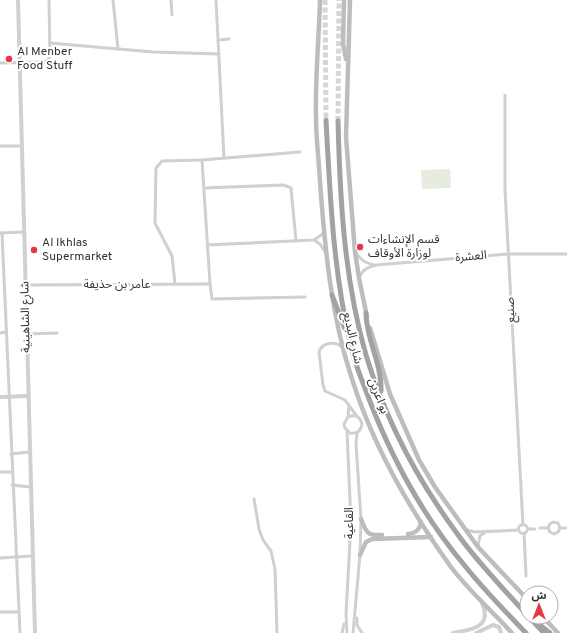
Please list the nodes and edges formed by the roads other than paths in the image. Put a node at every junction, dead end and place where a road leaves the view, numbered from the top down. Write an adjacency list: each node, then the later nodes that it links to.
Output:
1 (18, 0): 17 (street, شارع الشاهينية)
2 (49, 0): 12 (street)
3 (113, 0): 13 (street)
4 (170, 0): 9 (street)
5 (216, 0): 11 (street)
6 (320, 0): 29 (main road, شارع البديع)
7 (344, 0): 15 (main road)
8 (350, 0): 15 (main road, شارع البديع)
9 (172, 15)
10 (229, 39): 11 (street)
11 (218, 40): 14 (street)
12 (50, 43): 13 (street); 17 (street)
13 (118, 49): 14 (street)
14 (219, 54): 24 (street)
15 (348, 62): 33 (main road, شارع البديع)
16 (0, 63): 17 (street)
17 (19, 63): 22 (street, شارع الشاهينية)
18 (505, 95): 35 (street, صنيع)
19 (326, 120): 51 (highway, بو اعرين)
20 (338, 121): 53 (highway, بو اعرين)
21 (0, 146): 22 (street)
22 (21, 146): 27 (street, شارع الشاهينية)
23 (300, 152): 24 (street)
24 (224, 158): 25 (street)
25 (202, 160): 26 (street); 39 (street)
26 (204, 188): 31 (street); 32 (street)
27 (23, 232): 28 (street); 41 (street, شارع الشاهينية)
28 (1, 233): 45 (street, شارع الشاهينية)
29 (324, 233): 30 (street); 34 (main road, شارع البديع)
30 (314, 240): 31 (street); 34 (street)
31 (296, 241): 32 (street)
32 (207, 245): 40 (street)
33 (355, 252): 37 (street); 38 (main road, شارع البديع)
34 (326, 254): 42 (main road, شارع البديع)
35 (508, 254): 36 (street, العشرة); 37 (street, العشرة); 71 (street, صنيع)
36 (567, 254)
37 (376, 265): 38 (street, العشرة)
38 (358, 278): 44 (main road, شارع البديع)
39 (175, 284): 40 (street, عامر بن حذيفة); 41 (street, عامر بن حذيفة)
40 (210, 284): 43 (street)
41 (25, 285): 49 (street, شارع الشاهينية)
42 (332, 295): 48 (main road, شارع البديع); 51 (highway)
43 (305, 297)
44 (366, 312): 53 (highway); 78 (main road, شارع البديع)
45 (6, 332): 46 (street); 56 (street, شارع الشاهينية)
46 (0, 333)
47 (57, 333): 49 (street)
48 (339, 333): 50 (street); 52 (main road, شارع البديع)
49 (26, 334): 54 (street, شارع الشاهينية)
50 (334, 343): 52 (street); 57 (street)
51 (350, 344): 110 (highway, بو اعرين)
52 (343, 348): 70 (main road, شارع البديع)
53 (380, 394): 91 (highway, بو اعرين)
54 (28, 396): 56 (street); 62 (street, شارع الشاهينية)
55 (0, 397): 56 (street)
56 (8, 397): 63 (street, شارع الشاهينية)
57 (349, 405): 58 (street); 59 (street)
58 (356, 415): 59 (street); 61 (street)
59 (348, 417): 60 (street)
60 (347, 431): 61 (street); 95 (street, القاعية)
61 (357, 433): 69 (street, القاعية)
62 (29, 452): 63 (street); 67 (street, شارع الشاهينية)
63 (12, 454): 65 (street, شارع الشاهينية)
64 (0, 472): 65 (street)
65 (12, 472): 66 (street, شارع الشاهينية)
66 (12, 485): 67 (street); 86 (street, شارع الشاهينية)
67 (30, 488): 85 (street, شارع الشاهينية)
68 (254, 499): 101 (street)
69 (361, 519): 70 (main road); 84 (street, القاعية)
70 (421, 522): 82 (main road, شارع البديع)
71 (523, 525): 77 (street); 79 (street)
72 (535, 528): 77 (street)
73 (540, 528): 74 (street)
74 (548, 528): 75 (street); 75 (street)
75 (560, 528): 76 (street)
76 (567, 528)
77 (528, 529): 81 (street)
78 (465, 530): 80 (street); 83 (main road, شارع البديع)
79 (519, 530): 80 (street); 81 (street)
80 (488, 531): 83 (street)
81 (524, 533): 88 (street)
82 (431, 537): 84 (main road); 90 (main road, شارع البديع)
83 (478, 547): 89 (main road, شارع البديع)
84 (360, 555): 92 (street, القاعية)
85 (32, 556): 86 (street); 100 (street, شارع الشاهينية)
86 (16, 557): 87 (street); 94 (street, شارع الشاهينية)
87 (0, 558)
88 (526, 576)
89 (519, 591)
90 (481, 601): 106 (street); 109 (main road, شارع البديع)
91 (519, 606)
92 (356, 609): 104 (street, القاعية); 105 (street, القاعية)
93 (0, 612): 94 (street)
94 (19, 612): 99 (street, شارع الشاهينية)
95 (346, 614): 102 (street, القاعية); 103 (street, القاعية)
96 (537, 625): 111 (highway, بو اعرين)
97 (538, 625): 112 (highway)
98 (550, 625): 113 (main road)
99 (20, 633)
100 (34, 633)
101 (277, 633)
102 (342, 633)
103 (347, 633)
104 (353, 633)
105 (362, 633)
106 (453, 633)
107 (476, 633): 108 (street)
108 (501, 633)
109 (512, 633)
110 (526, 633)
111 (544, 633)
112 (550, 633)
113 (558, 633)

